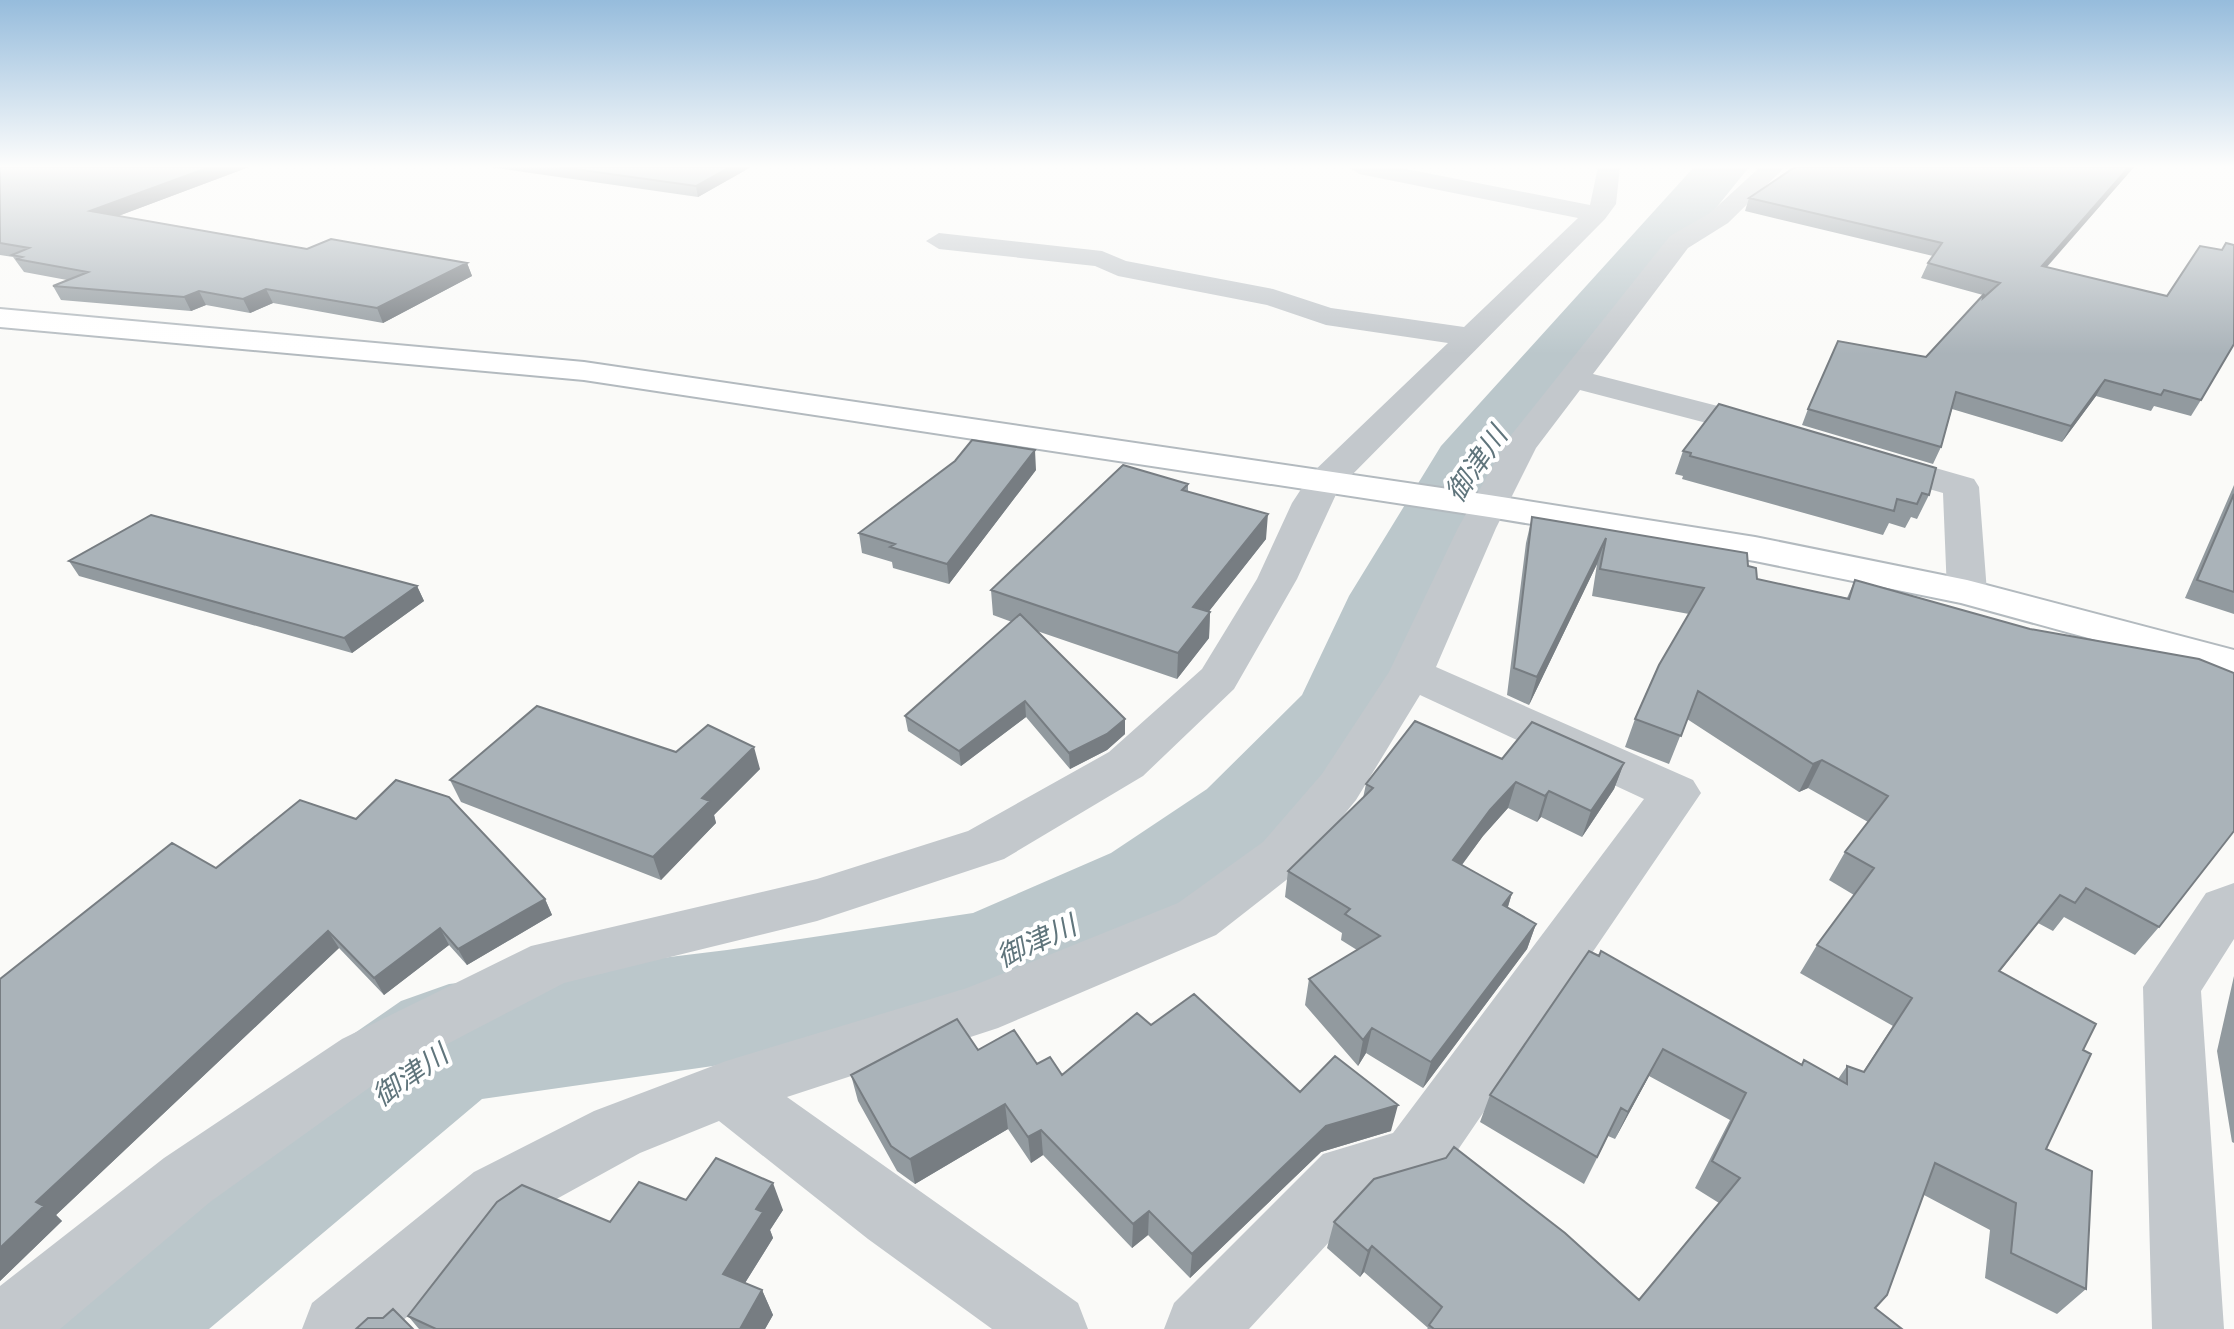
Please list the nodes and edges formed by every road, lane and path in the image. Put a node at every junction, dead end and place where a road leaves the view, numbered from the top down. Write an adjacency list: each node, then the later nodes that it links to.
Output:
1 (1580, 229): 5 (street)
2 (1701, 229): 6 (street)
3 (939, 241): 5 (street)
4 (0, 318): 9 (street)
5 (1468, 337): 9 (street)
6 (1576, 379): 7 (street); 10 (street)
7 (1801, 439)
8 (1845, 452): 11 (street)
9 (1330, 482): 10 (street); 16 (street)
10 (1482, 505): 11 (street); 13 (street)
11 (1967, 592): 12 (street)
12 (2234, 664)
13 (1411, 673): 15 (street); 19 (street)
14 (2234, 904): 20 (street)
15 (726, 1089): 17 (street); 18 (street)
16 (4, 1329)
17 (338, 1329)
18 (1052, 1329)
19 (1200, 1329)
20 (2188, 1329)

